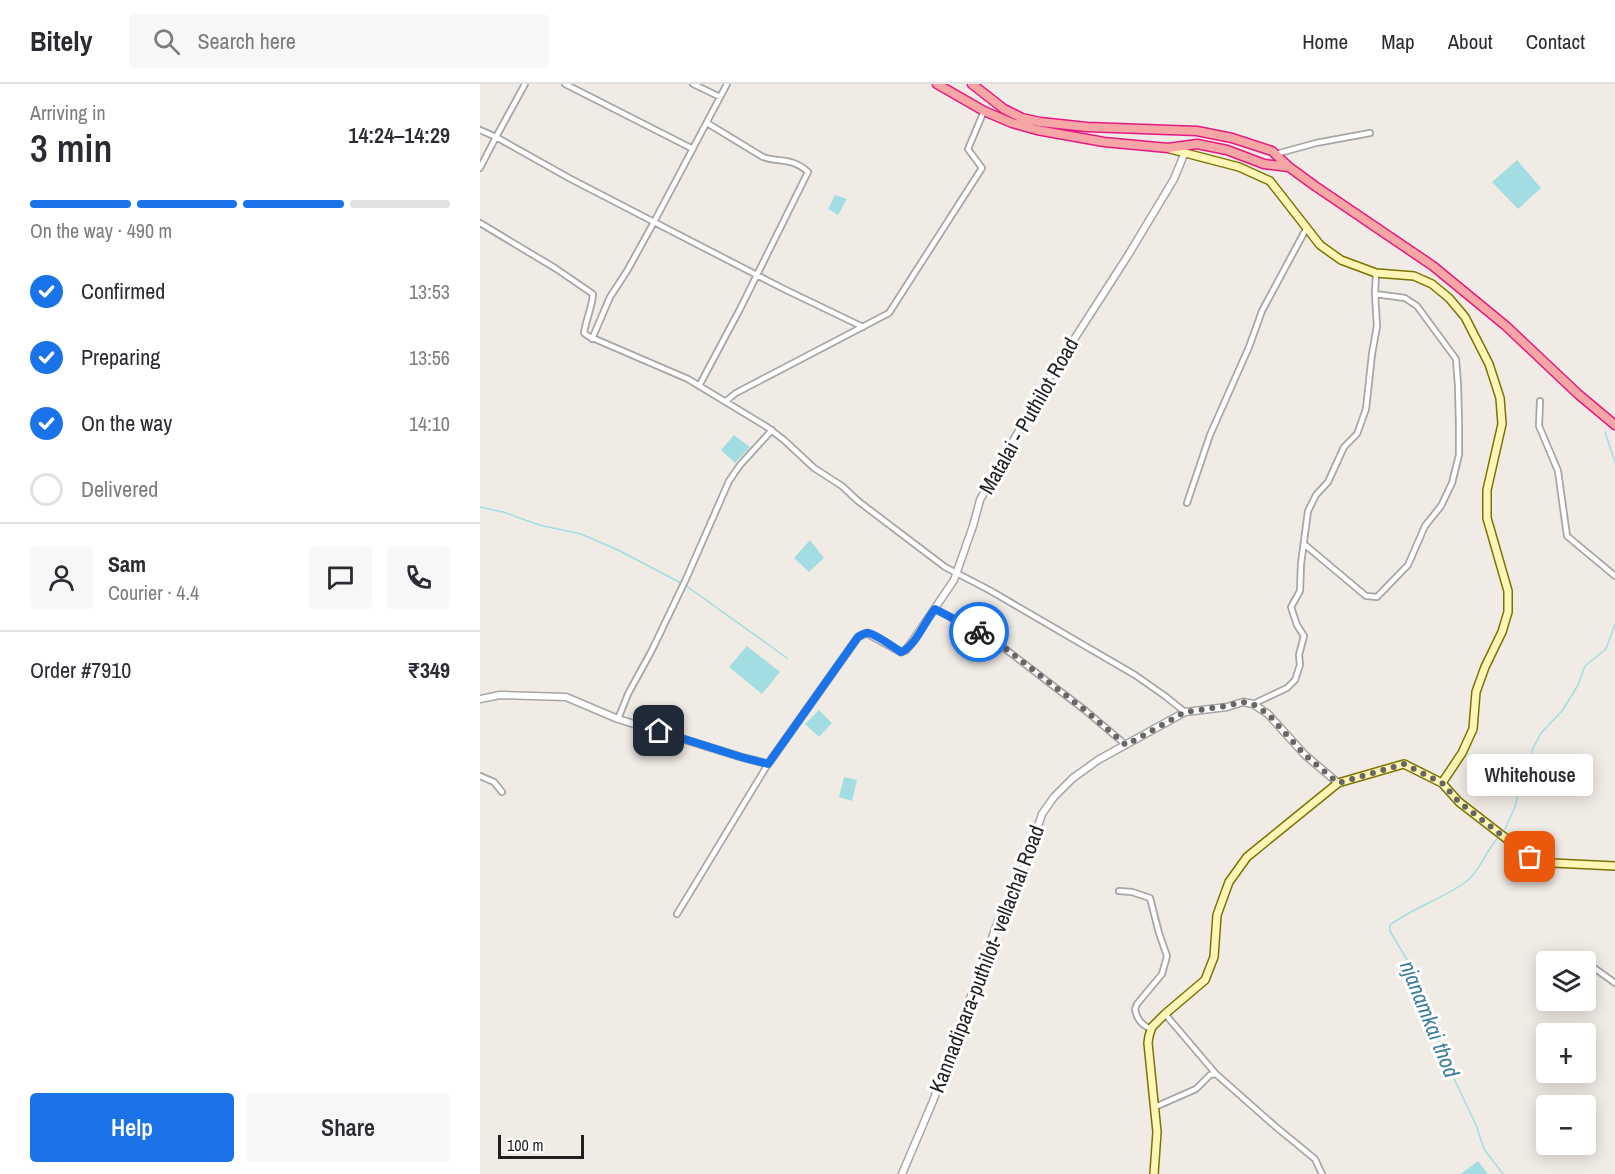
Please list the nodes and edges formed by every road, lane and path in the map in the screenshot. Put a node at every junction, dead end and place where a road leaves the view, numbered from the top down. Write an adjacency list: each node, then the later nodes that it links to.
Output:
1 (525, 84): 12 (street)
2 (565, 84): 14 (street)
3 (693, 84): 7 (street)
4 (727, 84): 7 (street)
5 (937, 84): 8 (highway)
6 (972, 84): 16 (highway)
7 (720, 97): 9 (street)
8 (984, 111): 13 (highway); 25 (street)
9 (706, 123): 14 (street); 23 (street)
10 (480, 130): 12 (street)
11 (1370, 133): 16 (street)
12 (496, 137): 18 (street); 19 (street)
13 (1168, 148): 15 (main road); 17 (highway)
14 (693, 149): 19 (street)
15 (1185, 153): 21 (main road); 34 (street, Matalai - Puthilot Road)
16 (1275, 155): 17 (highway)
17 (1289, 167): 30 (highway)
18 (480, 168)
19 (654, 222): 23 (street); 26 (street)
20 (480, 223): 26 (street)
21 (1306, 229): 22 (main road); 32 (street)
22 (1376, 273): 24 (street); 45 (main road)
23 (756, 274): 25 (street); 27 (street)
24 (1375, 294): 33 (street); 33 (street)
25 (863, 327): 28 (street)
26 (592, 339): 27 (street)
27 (699, 386): 28 (street)
28 (726, 401): 31 (street)
29 (1540, 401): 35 (street)
30 (1615, 425)
31 (771, 430): 34 (street); 40 (street)
32 (1187, 503)
33 (1304, 544): 38 (street)
34 (957, 574): 36 (street, Matalai - Puthilot Road); 39 (street)
35 (1615, 576)
36 (935, 609): 41 (street); 42 (street, Matalai - Puthilot Road)
37 (480, 699): 40 (street)
38 (1253, 704): 39 (street, Kannadipara-puthilot- vellachal Road); 44 (street)
39 (1185, 712): 41 (street, Kannadipara-puthilot- vellachal Road)
40 (618, 719): 42 (street)
41 (1126, 745): 56 (street, Kannadipara-puthilot- vellachal Road)
42 (768, 764): 49 (street)
43 (480, 776): 46 (street)
44 (1338, 783): 45 (main road); 52 (main road)
45 (1442, 783): 47 (main road)
46 (502, 792)
47 (1615, 866)
48 (1119, 891): 53 (street)
49 (677, 914)
50 (1596, 970): 51 (street)
51 (1615, 983)
52 (1165, 1014): 53 (main road); 54 (street)
53 (1151, 1029): 55 (main road)
54 (1216, 1074): 55 (street); 58 (street)
55 (1155, 1107): 57 (main road)
56 (902, 1174)
57 (1154, 1174)
58 (1322, 1174)

